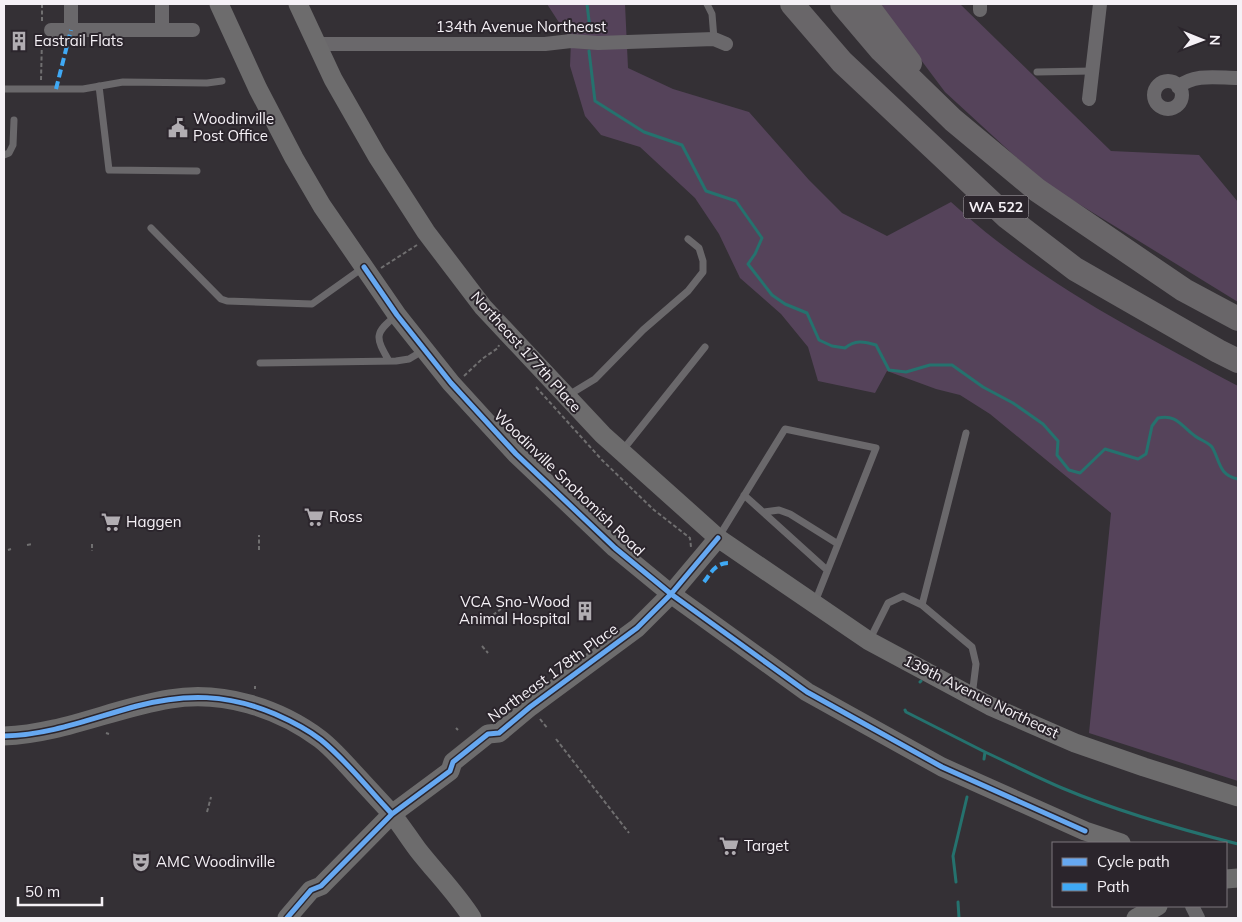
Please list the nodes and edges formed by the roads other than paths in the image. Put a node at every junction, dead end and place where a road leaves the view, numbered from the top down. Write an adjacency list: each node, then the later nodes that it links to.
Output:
1 (71, 4): 11 (street)
2 (162, 4): 12 (street)
3 (219, 4): 30 (street, Woodinville Snohomish Road)
4 (298, 4): 15 (street, Northeast 177th Place)
5 (707, 4): 14 (lane)
6 (792, 4): 35 (highway, WA 522)
7 (842, 4): 25 (highway, WA 522)
8 (866, 4): 25 (highway)
9 (1100, 4): 16 (street)
10 (45, 28): 11 (street)
11 (71, 30): 12 (street)
12 (162, 30): 13 (street)
13 (193, 30)
14 (720, 42): 15 (street, 134th Avenue Northeast)
15 (316, 44): 38 (street, Northeast 177th Place)
16 (1092, 71): 17 (lane); 23 (street)
17 (1037, 72)
18 (1238, 78): 21 (street)
19 (222, 81): 20 (lane)
20 (98, 86): 22 (lane); 27 (lane)
21 (1178, 87)
22 (4, 89)
23 (1089, 99)
24 (14, 120): 26 (lane)
25 (953, 120): 32 (highway, WA 522)
26 (4, 155)
27 (197, 171)
28 (151, 228): 30 (lane)
29 (688, 239): 38 (lane)
30 (367, 271): 31 (street, Woodinville Snohomish Road)
31 (398, 315): 34 (street, Woodinville Snohomish Road); 36 (lane)
32 (1238, 319)
33 (705, 347): 40 (lane)
34 (425, 350): 36 (lane); 46 (street, Woodinville Snohomish Road)
35 (1238, 360)
36 (389, 361): 37 (lane)
37 (260, 363)
38 (566, 396): 40 (street, Northeast 177th Place)
39 (966, 433): 48 (lane)
40 (621, 451): 43 (street, Northeast 177th Place)
41 (744, 495): 42 (lane); 43 (lane); 44 (lane)
42 (764, 512): 44 (lane); 45 (lane)
43 (718, 538): 46 (street, Northeast 178th Place); 47 (street, Northeast 177th Place)
44 (838, 544): 45 (lane)
45 (827, 570): 47 (lane)
46 (671, 594): 54 (street, Northeast 178th Place); 55 (street, Woodinville Snohomish Road)
47 (814, 603): 49 (street, Northeast 177th Place)
48 (922, 605): 50 (lane); 51 (lane)
49 (843, 622): 50 (street, 139th Avenue Northeast)
50 (869, 641): 51 (street, 139th Avenue Northeast)
51 (972, 696): 53 (street, 139th Avenue Northeast)
52 (4, 736): 54 (street)
53 (1238, 797)
54 (392, 814): 56 (street, Northeast 178th Place); 60 (street)
55 (1118, 842)
56 (320, 886): 58 (street); 59 (street)
57 (1156, 907): 61 (street)
58 (287, 918)
59 (302, 918)
60 (472, 918)
61 (1136, 918)

